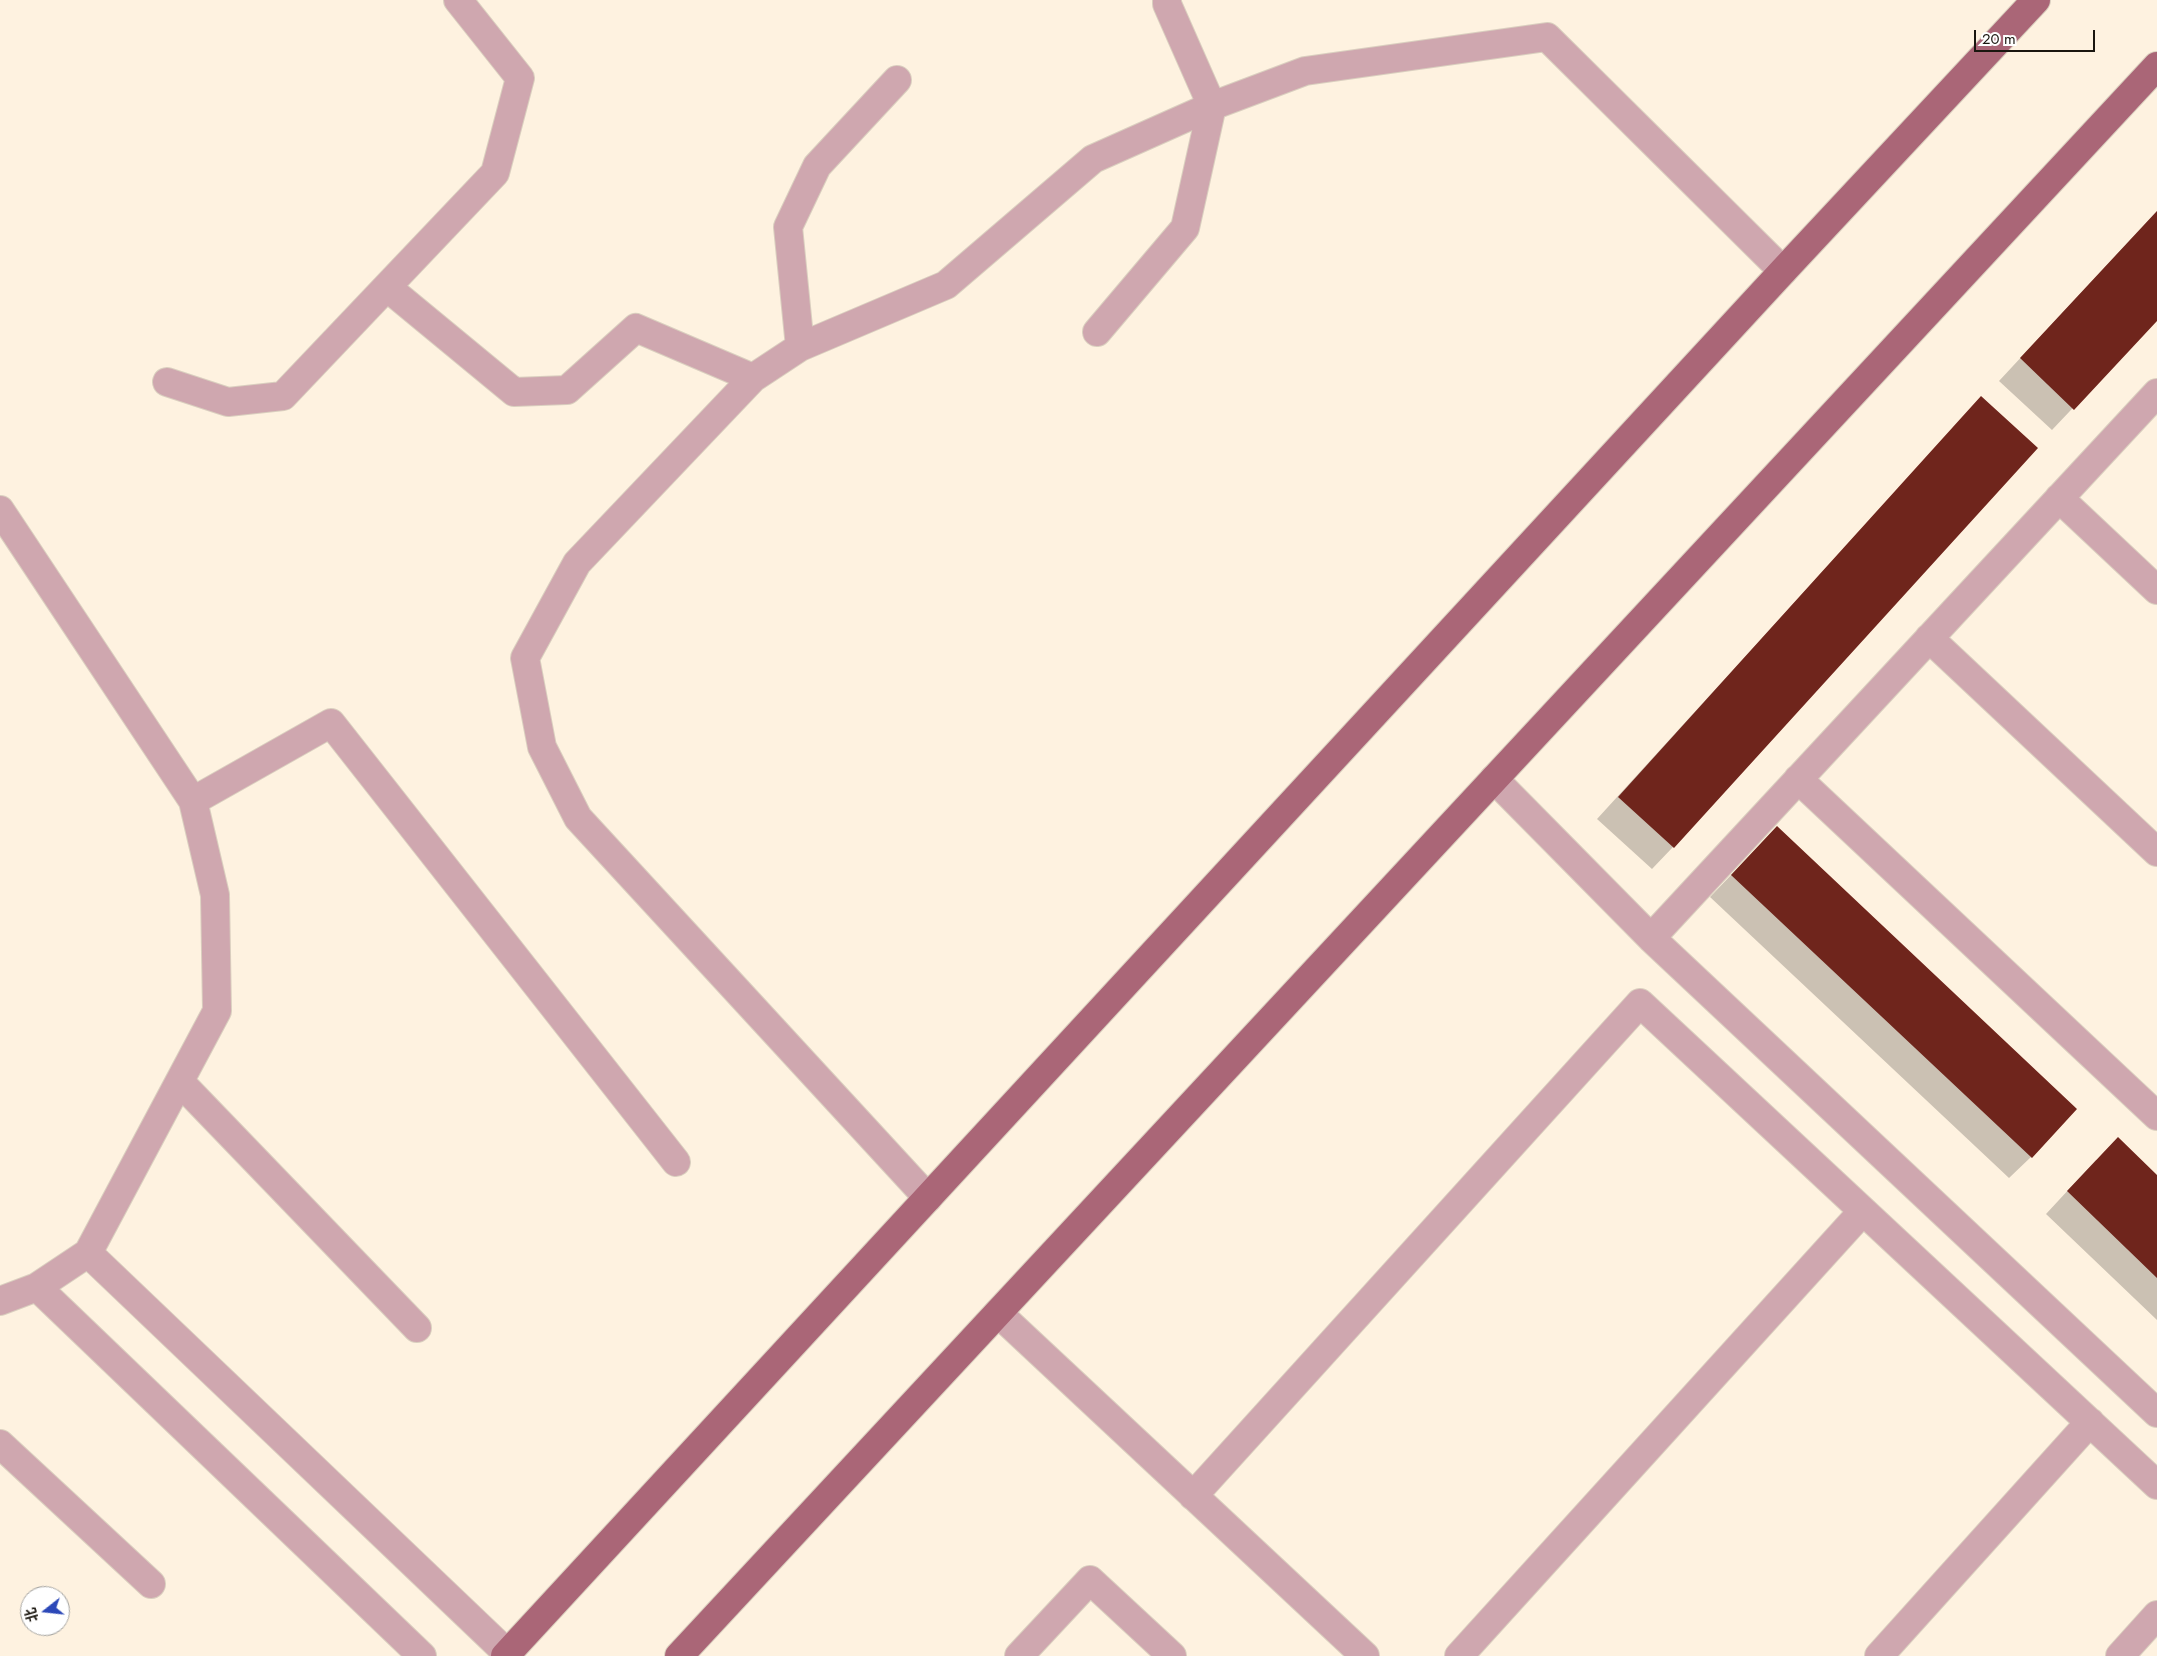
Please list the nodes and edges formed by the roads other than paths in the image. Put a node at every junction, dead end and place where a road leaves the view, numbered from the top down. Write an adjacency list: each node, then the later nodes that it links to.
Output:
1 (458, 0): 8 (street)
2 (1167, 0): 6 (street)
3 (2036, 0): 7 (main road)
4 (2157, 66): 18 (main road)
5 (897, 80): 10 (street)
6 (1212, 106): 7 (street); 9 (street); 10 (street)
7 (1783, 271): 26 (main road)
8 (388, 288): 11 (street); 12 (street)
9 (1097, 332)
10 (800, 347): 11 (street)
11 (753, 378): 26 (street)
12 (167, 382)
13 (2157, 393): 14 (street)
14 (2059, 498): 16 (street); 17 (street)
15 (0, 510): 20 (street)
16 (2157, 590)
17 (1929, 638): 19 (street); 21 (street)
18 (1494, 779): 22 (street); 31 (main road)
19 (1798, 779): 22 (street); 24 (street)
20 (193, 801): 23 (street); 25 (street)
21 (2157, 852)
22 (1651, 938): 33 (street)
23 (180, 1082): 28 (street); 32 (street)
24 (2157, 1116)
25 (676, 1162)
26 (928, 1198): 41 (main road)
27 (1863, 1211): 34 (street); 37 (street); 46 (street)
28 (88, 1253): 29 (street); 41 (street)
29 (37, 1287): 30 (street); 42 (street)
30 (0, 1302)
31 (998, 1313): 37 (street); 40 (main road)
32 (417, 1328)
33 (2157, 1413)
34 (2090, 1422): 36 (street); 47 (street)
35 (0, 1444): 38 (street)
36 (2157, 1485)
37 (1193, 1496): 45 (street)
38 (151, 1584)
39 (2157, 1615): 48 (street)
40 (691, 1652)
41 (506, 1655)
42 (422, 1656)
43 (1019, 1656): 44 (street)
44 (1172, 1656)
45 (1364, 1656)
46 (1459, 1656)
47 (1879, 1656)
48 (2120, 1656)

